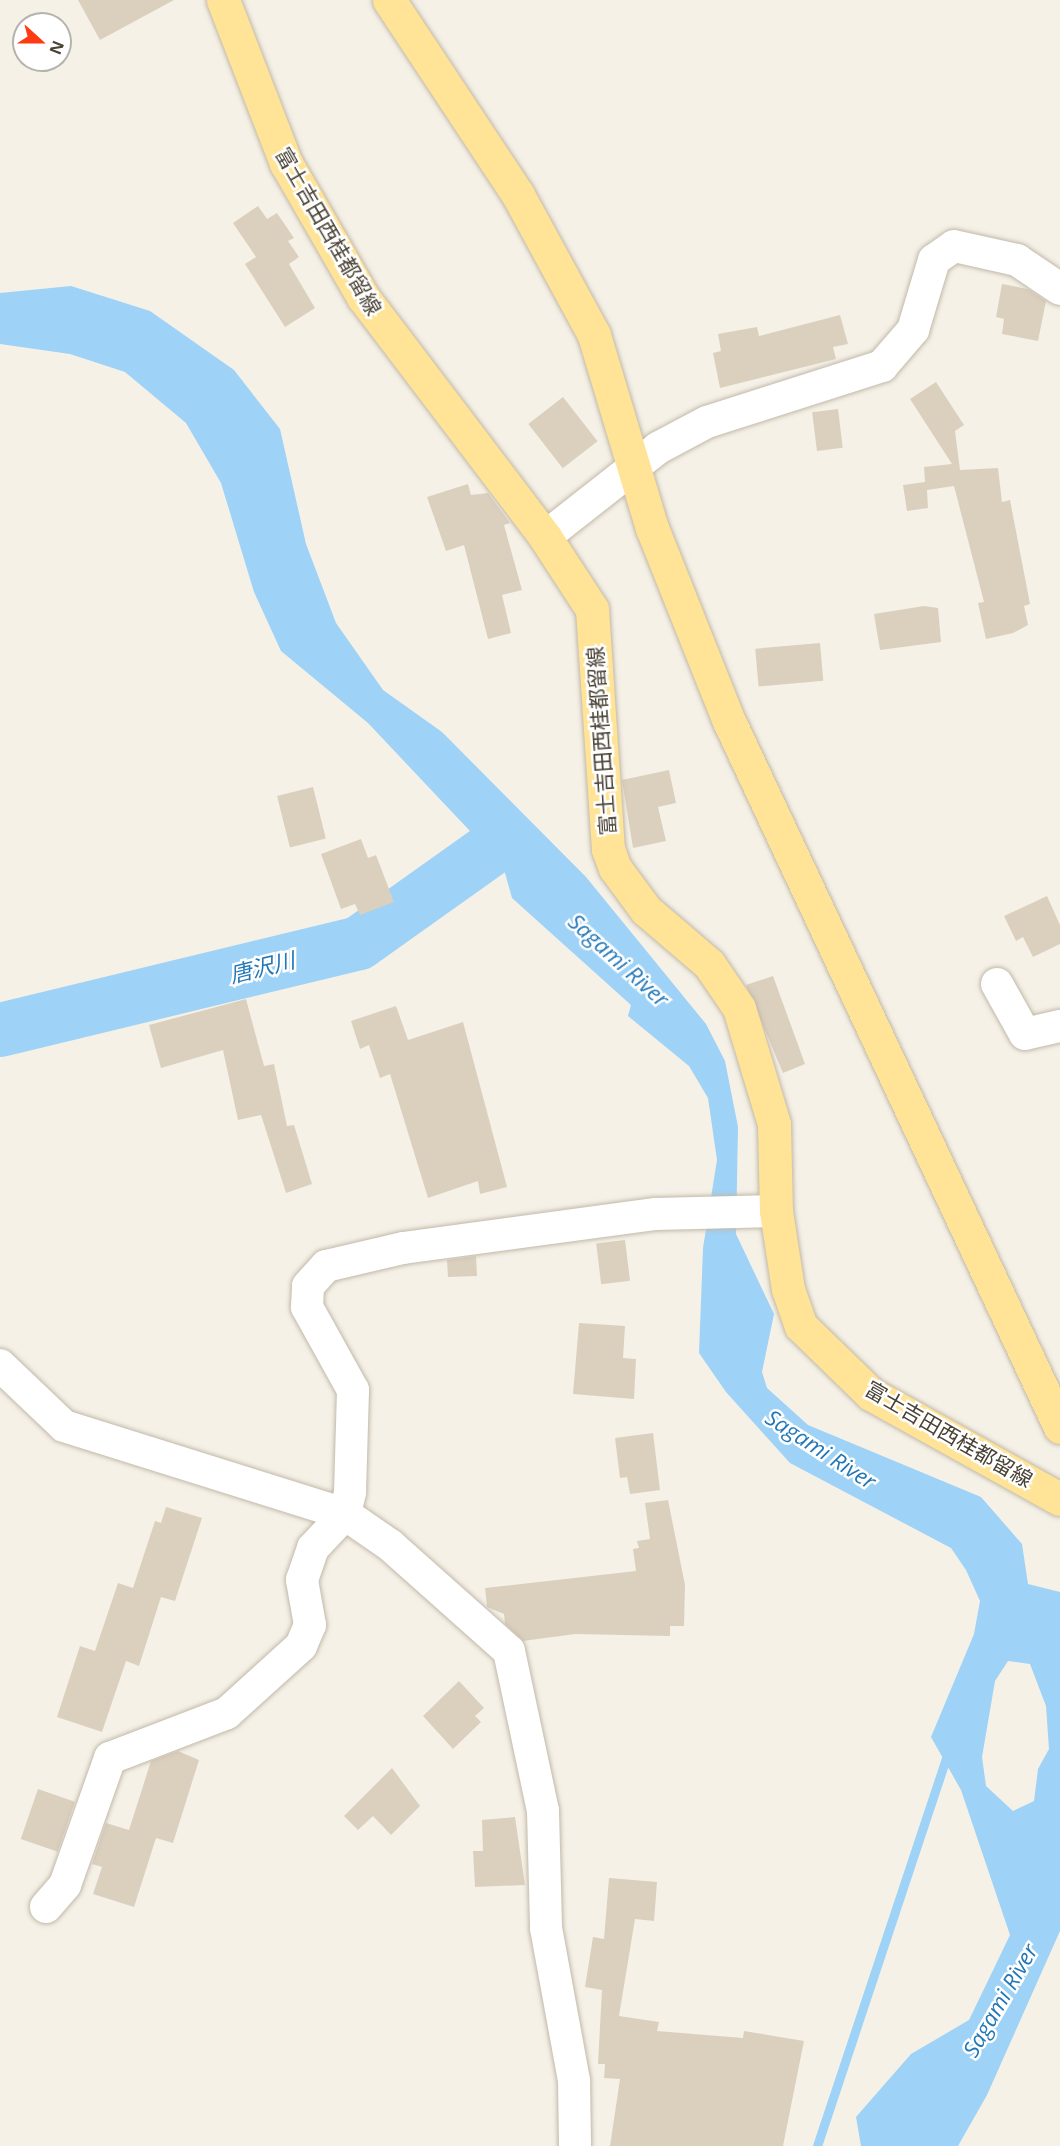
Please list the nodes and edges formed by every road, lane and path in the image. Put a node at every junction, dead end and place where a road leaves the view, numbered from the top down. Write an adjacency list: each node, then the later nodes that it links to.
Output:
1 (223, 0): 4 (main road, 富士吉田西桂都留線)
2 (390, 0): 9 (main road)
3 (1060, 289): 4 (street)
4 (545, 537): 7 (main road, 富士吉田西桂都留線)
5 (997, 984): 6 (street)
6 (1060, 1026)
7 (764, 1213): 10 (main road, 富士吉田西桂都留線); 11 (street)
8 (0, 1365): 11 (street)
9 (1060, 1427)
10 (1060, 1499)
11 (345, 1514): 12 (street); 13 (street)
12 (46, 1907)
13 (576, 2146)

